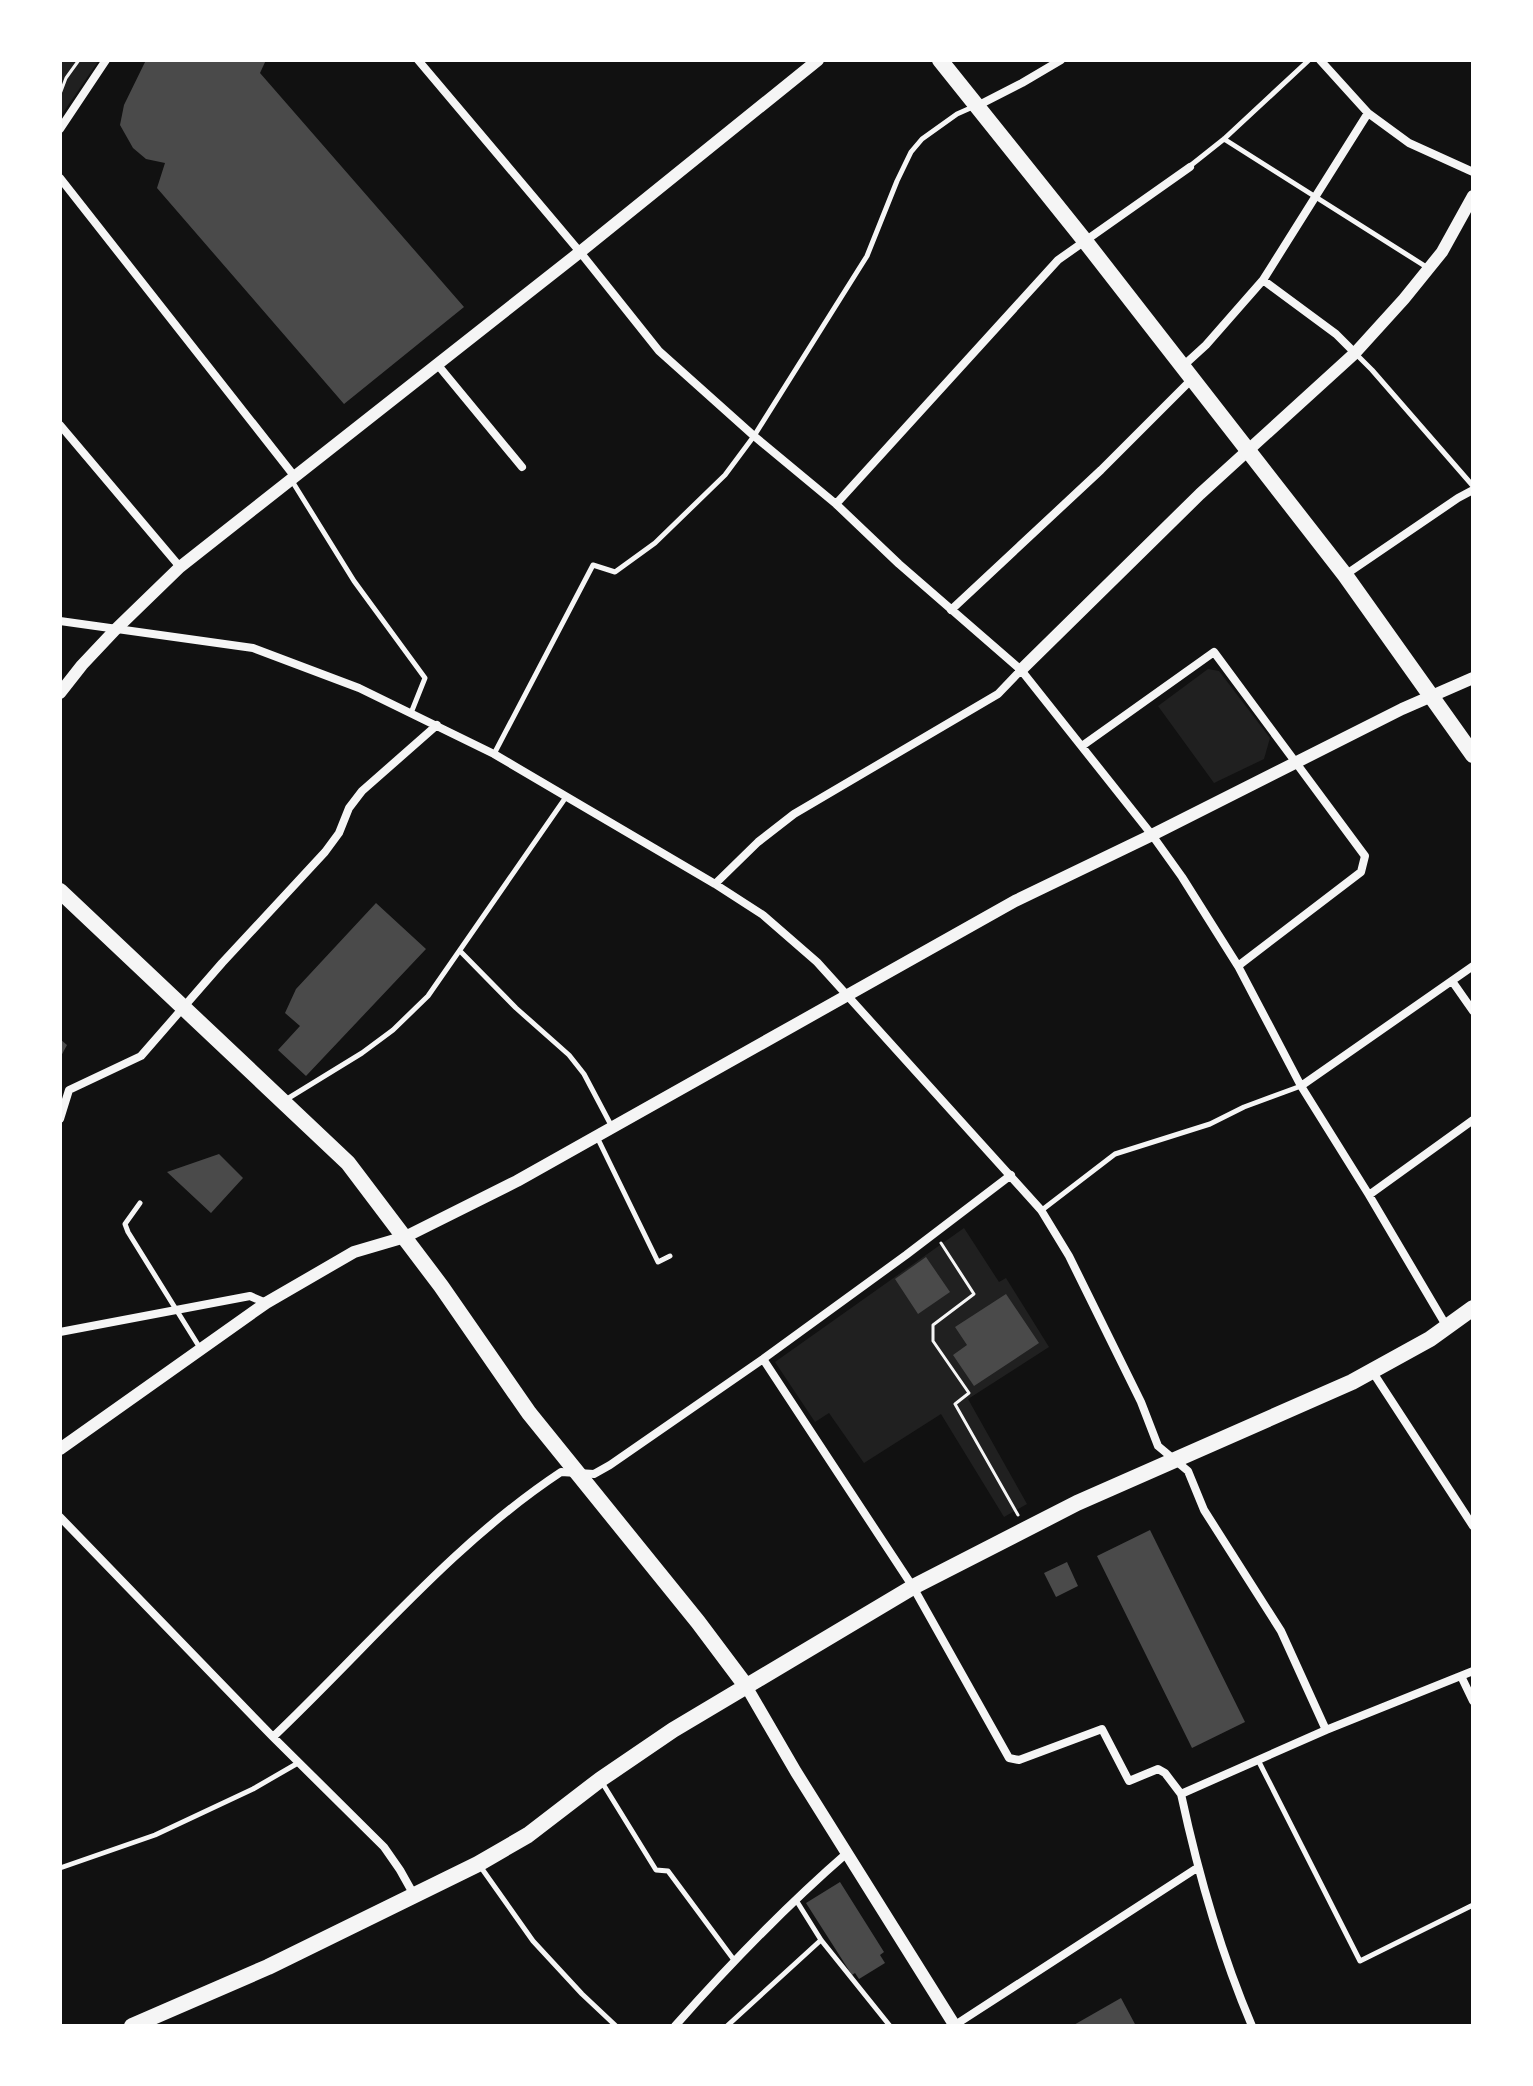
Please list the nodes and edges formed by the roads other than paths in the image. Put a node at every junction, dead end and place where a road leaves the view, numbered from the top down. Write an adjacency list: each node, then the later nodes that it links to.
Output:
1 (106, 60): 10 (street)
2 (418, 60): 18 (street)
3 (818, 60): 18 (street)
4 (940, 60): 8 (main road)
5 (1061, 60): 8 (street)
6 (1309, 60): 11 (lane)
7 (1320, 60): 9 (street)
8 (976, 106): 17 (main road); 25 (lane)
9 (1368, 113): 13 (street); 15 (street)
10 (60, 129)
11 (1224, 139): 12 (lane); 15 (lane)
12 (1190, 167): 17 (street)
13 (1473, 172)
14 (60, 178): 28 (street)
15 (1315, 195): 19 (lane); 20 (street)
16 (1473, 196): 19 (street)
17 (1085, 241): 23 (main road); 30 (street)
18 (580, 252): 22 (street); 25 (street)
19 (1429, 269): 21 (street)
20 (1263, 280): 21 (street); 23 (street)
21 (1355, 353): 26 (street); 29 (lane)
22 (437, 364): 27 (street); 28 (street)
23 (1188, 372): 26 (main road); 33 (street)
24 (60, 425): 31 (street)
25 (754, 436): 30 (street); 43 (lane)
26 (1249, 450): 32 (main road); 36 (street)
27 (522, 467)
28 (293, 479): 31 (street); 40 (lane)
29 (1473, 488): 32 (street)
30 (836, 504): 33 (street)
31 (180, 567): 35 (street)
32 (1345, 575): 39 (main road)
33 (951, 610): 36 (street)
34 (60, 621): 35 (street)
35 (115, 630): 38 (street); 40 (street)
36 (1021, 670): 42 (street); 48 (street)
37 (1473, 678): 39 (street)
38 (60, 693)
39 (1431, 695): 44 (main road); 45 (street)
40 (411, 713): 41 (street)
41 (437, 725): 43 (street); 55 (street)
42 (1082, 746): 45 (street); 47 (street)
43 (494, 754): 46 (street)
44 (1473, 755)
45 (1297, 763): 47 (street); 51 (street)
46 (566, 796): 48 (street); 50 (lane)
47 (1152, 835): 51 (street); 54 (street)
48 (715, 884): 54 (street)
49 (60, 891): 55 (main road)
50 (460, 951): 58 (lane); 61 (lane)
51 (1238, 966): 57 (street)
52 (1473, 966): 53 (street)
53 (1452, 981): 56 (street); 57 (street)
54 (849, 995): 61 (street); 63 (street)
55 (183, 1008): 58 (main road); 59 (street)
56 (1473, 1011)
57 (1301, 1086): 64 (street); 66 (lane)
58 (283, 1102): 67 (main road)
59 (60, 1119)
60 (1473, 1120): 64 (street)
61 (612, 1127): 62 (street)
62 (597, 1136): 67 (street); 68 (lane)
63 (1011, 1175): 66 (street); 75 (street)
64 (1369, 1195): 72 (street)
65 (140, 1203): 71 (lane)
66 (1041, 1210): 78 (street)
67 (405, 1237): 69 (street); 79 (main road)
68 (670, 1256)
69 (266, 1303): 71 (street); 74 (street)
70 (1473, 1308): 72 (main road)
71 (178, 1311): 73 (street); 74 (lane)
72 (1447, 1327): 76 (main road)
73 (60, 1332)
74 (201, 1348): 77 (street)
75 (763, 1359): 79 (street); 82 (street)
76 (1372, 1371): 78 (main road); 81 (street)
77 (60, 1449)
78 (1175, 1460): 82 (main road); 87 (street)
79 (577, 1473): 85 (main road); 88 (street)
80 (60, 1517): 88 (street)
81 (1473, 1526)
82 (913, 1587): 85 (main road); 92 (street)
83 (1473, 1671): 84 (street)
84 (1461, 1676): 86 (street); 87 (street)
85 (746, 1686): 91 (main road); 93 (street)
86 (1473, 1701)
87 (1326, 1730): 89 (street)
88 (273, 1737): 90 (street)
89 (1258, 1760): 92 (street); 99 (lane)
90 (298, 1763): 95 (lane); 97 (street)
91 (601, 1779): 94 (main road); 101 (lane)
92 (1181, 1794): 96 (street)
93 (847, 1853): 98 (street); 108 (street)
94 (478, 1864): 97 (main road); 104 (lane)
95 (60, 1868)
96 (1197, 1868): 108 (street); 109 (street)
97 (415, 1896): 102 (main road)
98 (796, 1899): 100 (lane); 101 (street)
99 (1473, 1905)
100 (821, 1940): 106 (lane); 107 (lane)
101 (734, 1960): 105 (street)
102 (158, 2021): 103 (main road)
103 (132, 2026)
104 (616, 2026)
105 (675, 2026)
106 (727, 2026)
107 (890, 2026)
108 (955, 2026)
109 (1252, 2026)

